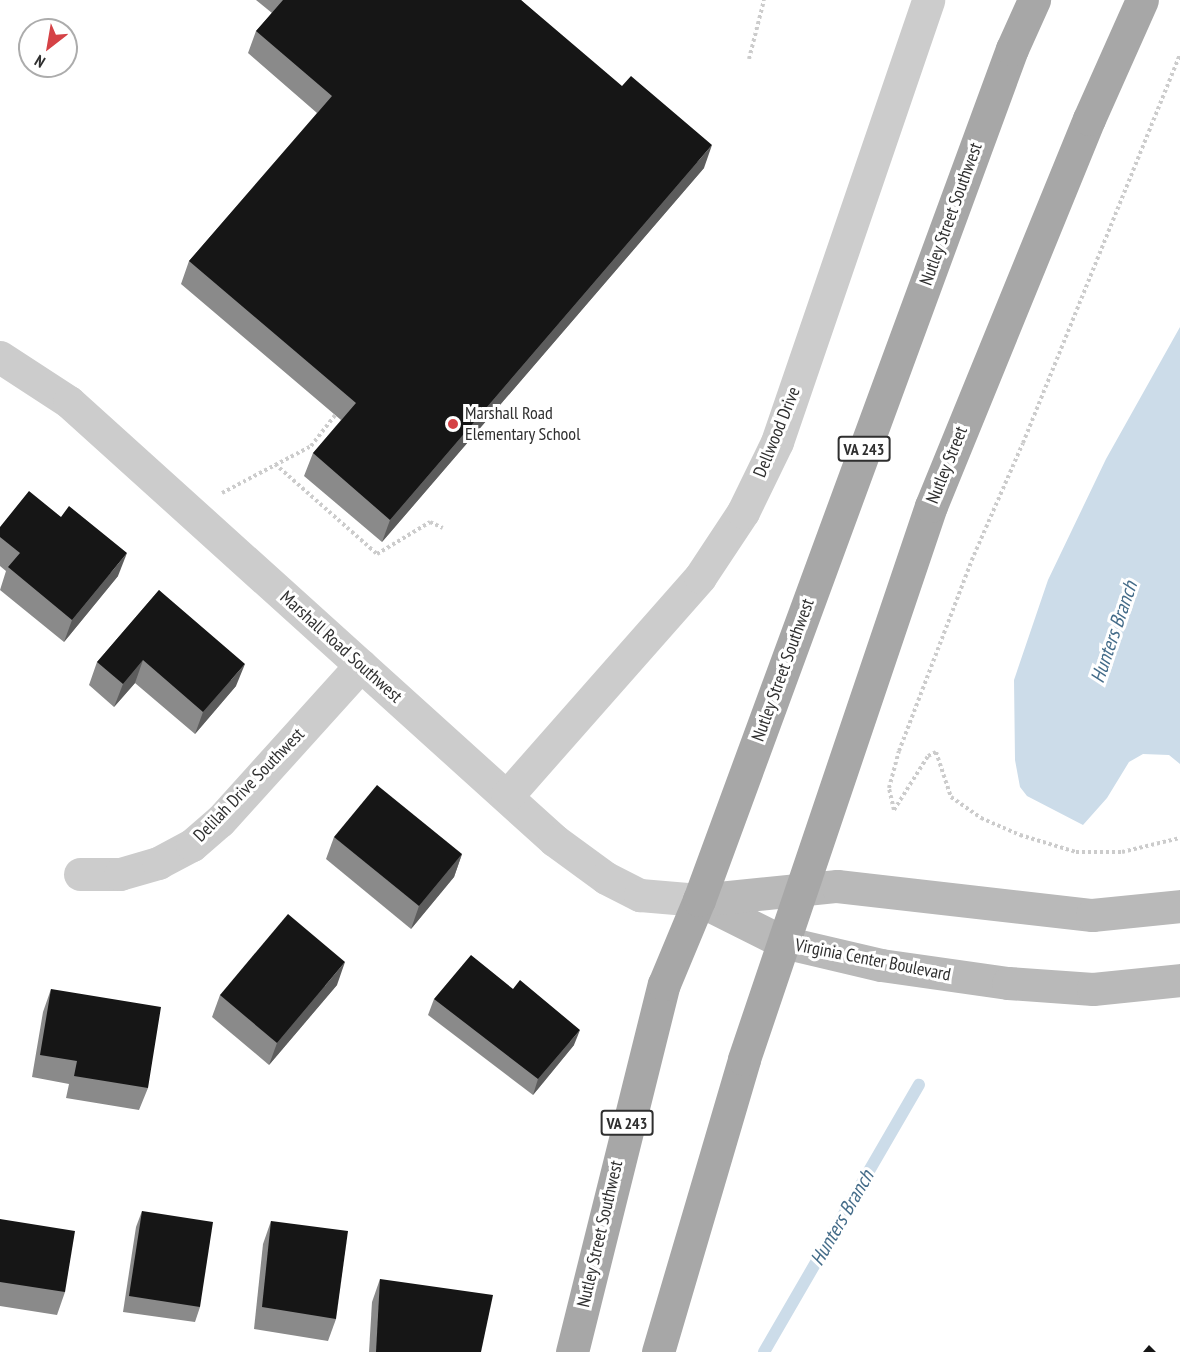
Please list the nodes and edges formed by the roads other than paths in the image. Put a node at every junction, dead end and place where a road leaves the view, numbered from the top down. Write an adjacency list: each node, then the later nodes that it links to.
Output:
1 (928, 0): 6 (street, Dellwood Drive)
2 (1034, 0): 9 (main road, Nutley Street Southwest / VA 243)
3 (1142, 0): 8 (main road, Nutley Street)
4 (0, 357): 5 (street, Marshall Road Southwest)
5 (361, 665): 6 (street, Marshall Road Southwest); 7 (street, Delilah Drive Southwest)
6 (507, 796): 9 (street, Marshall Road Southwest)
7 (80, 874)
8 (801, 888): 9 (street); 10 (street); 11 (main road, Nutley Street)
9 (699, 900): 11 (street, Virginia Center Boulevard); 13 (main road, Nutley Street Southwest / VA 243)
10 (1180, 906)
11 (783, 942): 12 (street, Virginia Center Boulevard); 14 (main road)
12 (1180, 980)
13 (572, 1352)
14 (658, 1352)

